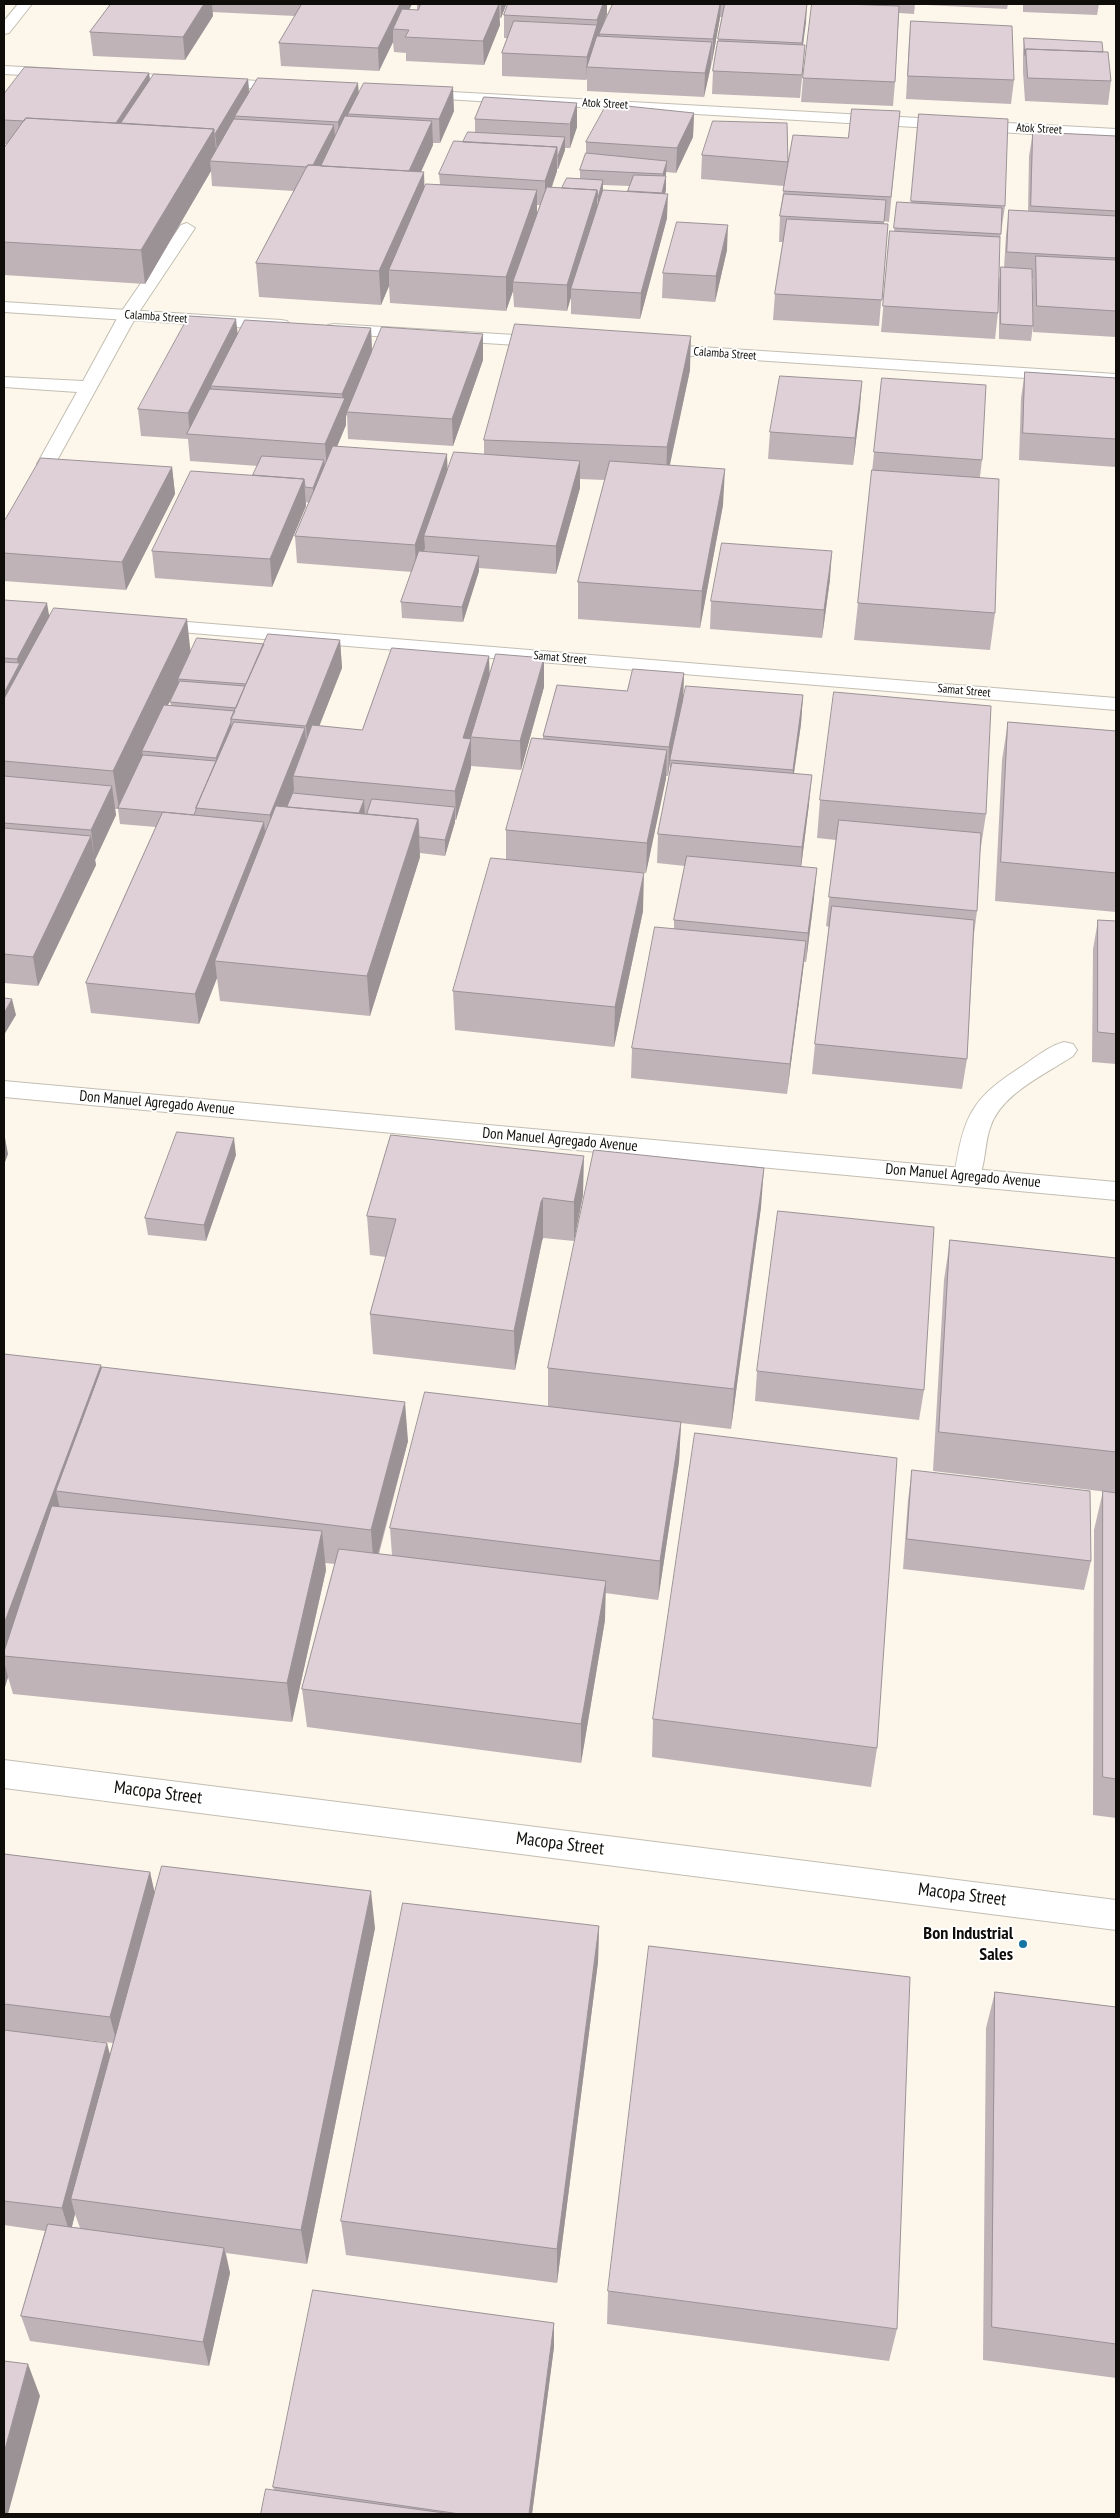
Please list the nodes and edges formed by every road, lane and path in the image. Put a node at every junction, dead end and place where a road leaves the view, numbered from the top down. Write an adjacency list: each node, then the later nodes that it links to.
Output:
1 (25, 4): 2 (street)
2 (4, 30)
3 (4, 70): 4 (street)
4 (73, 74)
5 (93, 75): 6 (street)
6 (302, 87)
7 (401, 93): 8 (street, Atok Street)
8 (1116, 134)
9 (187, 228): 11 (street)
10 (4, 307): 11 (street, Calamba Street)
11 (128, 315): 12 (street, Calamba Street); 18 (street)
12 (296, 326)
13 (316, 327): 14 (street)
14 (563, 343)
15 (632, 348): 16 (street, Calamba Street)
16 (1116, 379)
17 (4, 382): 18 (street)
18 (89, 387): 19 (street)
19 (46, 464)
20 (133, 623): 21 (street, Samat Street)
21 (1116, 704)
22 (1064, 1050): 24 (street)
23 (4, 1089): 24 (street, Don Manuel Agregado Avenue)
24 (967, 1177): 25 (street, Don Manuel Agregado Avenue)
25 (1116, 1190)
26 (4, 1774): 27 (street, Macopa Street)
27 (1116, 1914)

